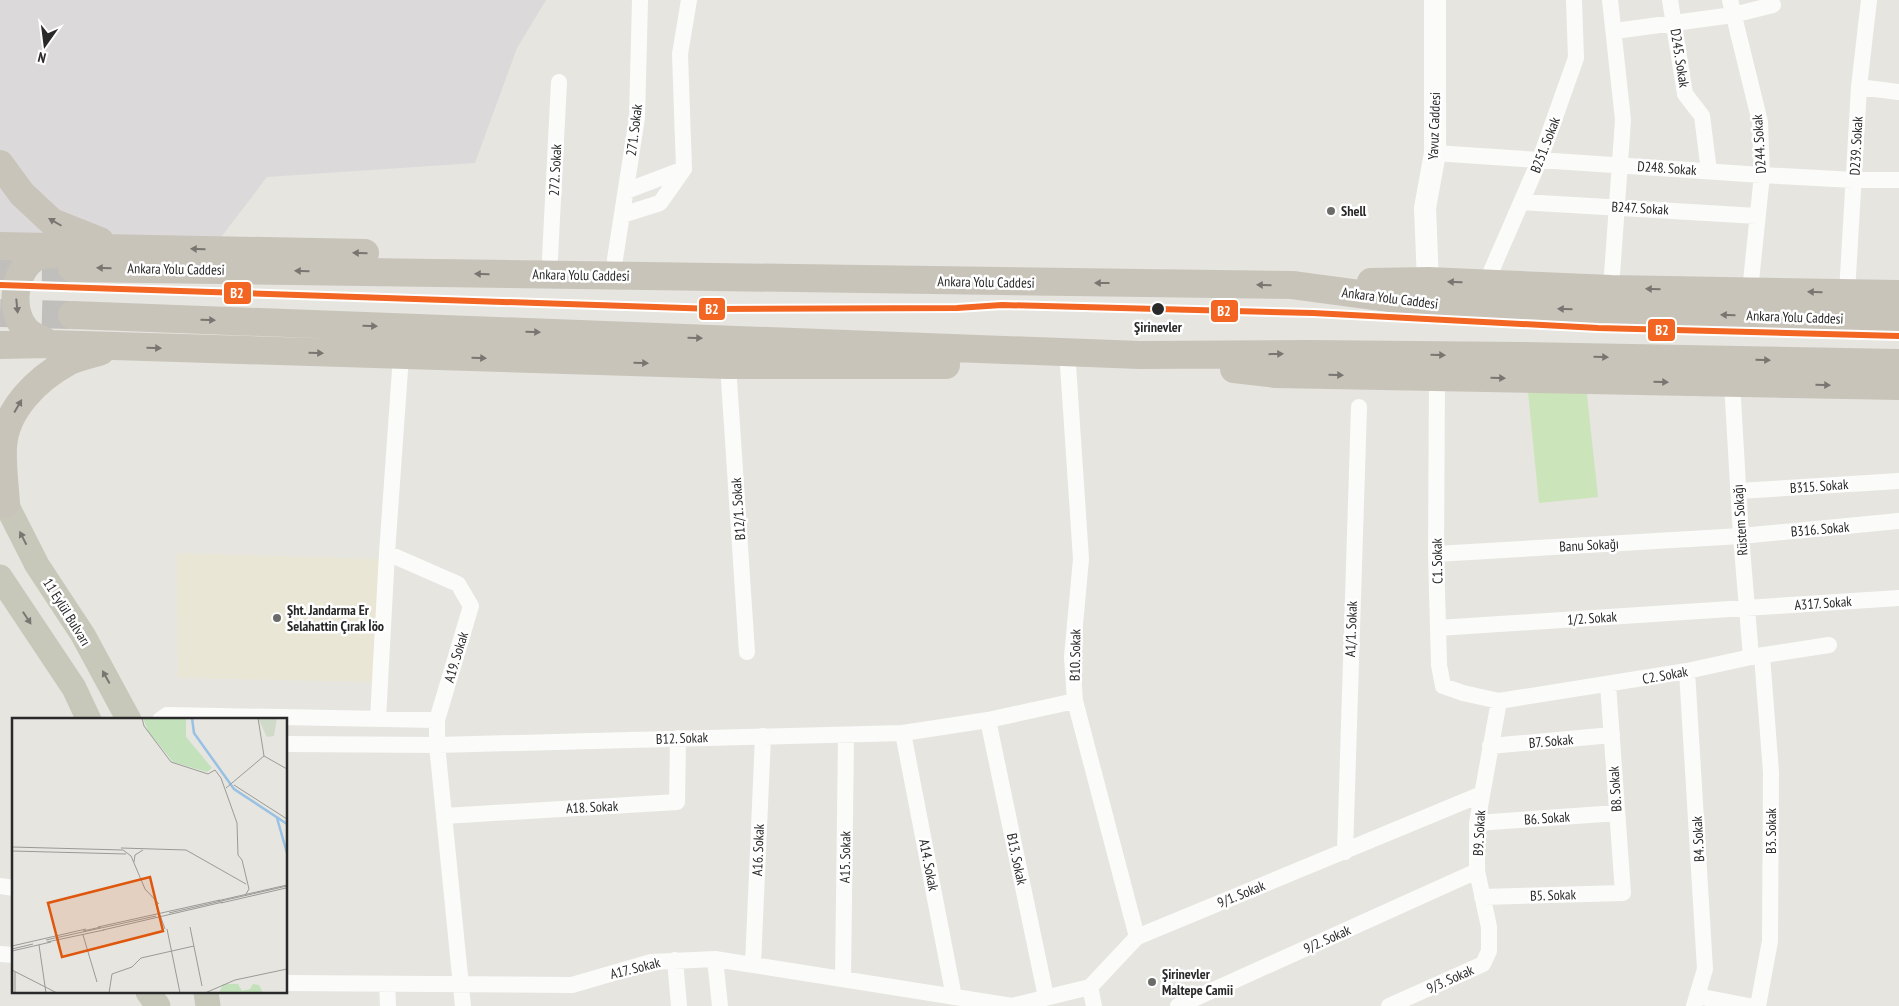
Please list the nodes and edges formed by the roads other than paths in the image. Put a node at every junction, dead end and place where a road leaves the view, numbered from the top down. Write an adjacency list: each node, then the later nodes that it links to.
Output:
1 (640, 0): 24 (street, 271. Sokak)
2 (689, 0): 19 (street)
3 (1435, 0): 15 (main road, Yavuz Caddesi)
4 (1574, 0): 16 (street, B251. Sokak)
5 (1610, 0): 11 (street)
6 (1670, 0): 10 (street, D245. Sokak)
7 (1869, 0): 13 (street, D239. Sokak)
8 (1773, 5): 9 (street)
9 (1732, 7): 10 (street); 21 (street, D244. Sokak)
10 (1674, 23): 11 (street); 20 (street, D245. Sokak)
11 (1615, 31): 18 (street)
12 (559, 82): 31 (street, 272. Sokak)
13 (1859, 87): 14 (street); 22 (street, D239. Sokak)
14 (1899, 92)
15 (1435, 153): 16 (street, D248. Sokak); 35 (main road, Yavuz Caddesi)
16 (1540, 159): 18 (street, D248. Sokak); 25 (street, B251. Sokak)
17 (0, 164): 30 (highway, one-way to 17)
18 (1620, 164): 20 (street, D248. Sokak); 26 (street)
19 (684, 169): 24 (street); 27 (street)
20 (1709, 171): 21 (street, D248. Sokak)
21 (1762, 175): 22 (street, D248. Sokak); 28 (street, D244. Sokak)
22 (1854, 180): 23 (street, D248. Sokak); 41 (street, D239. Sokak)
23 (1899, 180)
24 (626, 192): 27 (street, 271. Sokak)
25 (1522, 202): 26 (street, B247. Sokak); 37 (street, B251. Sokak)
26 (1617, 207): 28 (street, B247. Sokak); 39 (street)
27 (622, 215): 32 (street, 271. Sokak)
28 (1757, 216): 40 (street, D244. Sokak)
29 (0, 246): 30 (highway)
30 (116, 247): 31 (highway, one-way to 30); 33 (highway); 45 (highway, one-way to 45)
31 (550, 258): 32 (highway)
32 (615, 260): 36 (highway)
33 (0, 262)
34 (72, 268): 36 (highway, Ankara Yolu Caddesi, one-way to 34)
35 (1428, 281): 37 (highway, one-way to 35); 38 (highway)
36 (1055, 283): 38 (highway, Ankara Yolu Caddesi, one-way to 36)
37 (1486, 283): 39 (highway)
38 (1292, 285): 44 (highway, Ankara Yolu Caddesi, one-way to 38)
39 (1611, 289): 40 (highway, one-way to 39)
40 (1750, 291): 41 (highway, one-way to 40)
41 (1847, 293): 42 (highway)
42 (1899, 294)
43 (72, 315): 48 (highway, one-way to 48)
44 (1899, 321)
45 (50, 344): 46 (highway); 47 (highway)
46 (0, 345)
47 (115, 346): 50 (highway, one-way to 50); 60 (highway, one-way to 47)
48 (1140, 355): 49 (highway); 53 (highway)
49 (1166, 355): 51 (highway, one-way to 51); 54 (highway, one-way to 54)
50 (401, 356): 52 (highway, one-way to 52); 63 (street)
51 (1899, 363)
52 (728, 365): 53 (highway); 70 (street, B12/1. Sokak)
53 (1068, 365): 74 (street, B10. Sokak)
54 (1437, 377): 55 (highway, one-way to 55); 64 (street, C1. Sokak)
55 (1732, 383): 56 (highway, one-way to 56); 59 (street, Rüstem Sokağı)
56 (1899, 386)
57 (1359, 407): 94 (street, A1/1. Sokak)
58 (1899, 481): 59 (street, B315. Sokak)
59 (1738, 491): 62 (street, Rüstem Sokağı)
60 (3, 498): 77 (main road, 11 Eylül Bulvarı, one-way to 60)
61 (1899, 521): 62 (street, B316. Sokak)
62 (1741, 536): 64 (street, Banu Sokağı); 67 (street, Rüstem Sokağı)
63 (387, 553): 79 (street); 80 (street, A19. Sokak)
64 (1436, 554): 68 (street, C1. Sokak)
65 (0, 577): 76 (main road, one-way to 76)
66 (1899, 598): 67 (street, A317. Sokak)
67 (1747, 608): 68 (street, 1/2. Sokak); 71 (street, Rüstem Sokağı)
68 (1438, 628): 75 (street, C1. Sokak)
69 (1829, 645): 71 (street, C2. Sokak)
70 (747, 652)
71 (1756, 656): 72 (street, C2. Sokak); 122 (street, B3. Sokak)
72 (1687, 671): 73 (street, C2. Sokak); 111 (street, B4. Sokak)
73 (1608, 684): 75 (street, C2. Sokak); 84 (street, B8. Sokak)
74 (1075, 701): 81 (street, B12. Sokak); 98 (street, B10. Sokak)
75 (1499, 701): 89 (street, B9. Sokak)
76 (88, 718)
77 (129, 718)
78 (163, 718): 79 (street)
79 (378, 719): 80 (street)
80 (437, 720): 88 (street, A19. Sokak)
81 (988, 720): 82 (street, B12. Sokak); 109 (street, B13. Sokak)
82 (903, 733): 83 (street, B12. Sokak); 110 (street, A14. Sokak)
83 (846, 735): 85 (street, B12. Sokak); 103 (street, A15. Sokak)
84 (1612, 735): 89 (street, B7. Sokak); 91 (street, B8. Sokak)
85 (763, 736): 86 (street, B12. Sokak); 102 (street, A16. Sokak)
86 (678, 738): 88 (street, B12. Sokak); 92 (street, A18. Sokak)
87 (288, 744): 88 (street, B12. Sokak)
88 (437, 745): 92 (street, A19. Sokak)
89 (1490, 746): 90 (street, B9. Sokak)
90 (1482, 794): 93 (street, B9. Sokak); 94 (street, 9/1. Sokak)
91 (1616, 813): 93 (street, B6. Sokak); 96 (street, B8. Sokak)
92 (444, 816): 106 (street, A19. Sokak)
93 (1477, 823): 95 (street, B9. Sokak)
94 (1345, 852): 98 (street, 9/1. Sokak)
95 (1477, 871): 97 (street, B9. Sokak); 119 (street, 9/2. Sokak)
96 (1623, 892): 97 (street, B5. Sokak)
97 (1482, 897): 101 (street, B9. Sokak)
98 (1137, 937): 107 (street, 9/1. Sokak)
99 (715, 959): 100 (street, A17. Sokak); 102 (street, A17. Sokak); 116 (street)
100 (674, 960): 106 (street, A17. Sokak); 115 (street)
101 (1483, 964): 120 (street, 9/3. Sokak)
102 (753, 965): 103 (street, A17. Sokak)
103 (843, 979): 110 (street, A17. Sokak)
104 (288, 983): 105 (street, A17. Sokak)
105 (387, 984): 106 (street, A17. Sokak); 113 (street)
106 (460, 984): 114 (street, A19. Sokak)
107 (1090, 987): 109 (street); 118 (street)
108 (149, 994): 112 (main road)
109 (1046, 997): 117 (street)
110 (954, 998): 117 (street, A17. Sokak)
111 (1696, 1001): 121 (street)
112 (158, 1006)
113 (388, 1006)
114 (463, 1006)
115 (679, 1006)
116 (720, 1006)
117 (1012, 1006)
118 (1094, 1006)
119 (1178, 1006)
120 (1389, 1006)
121 (1749, 1006)
122 (1758, 1006)

